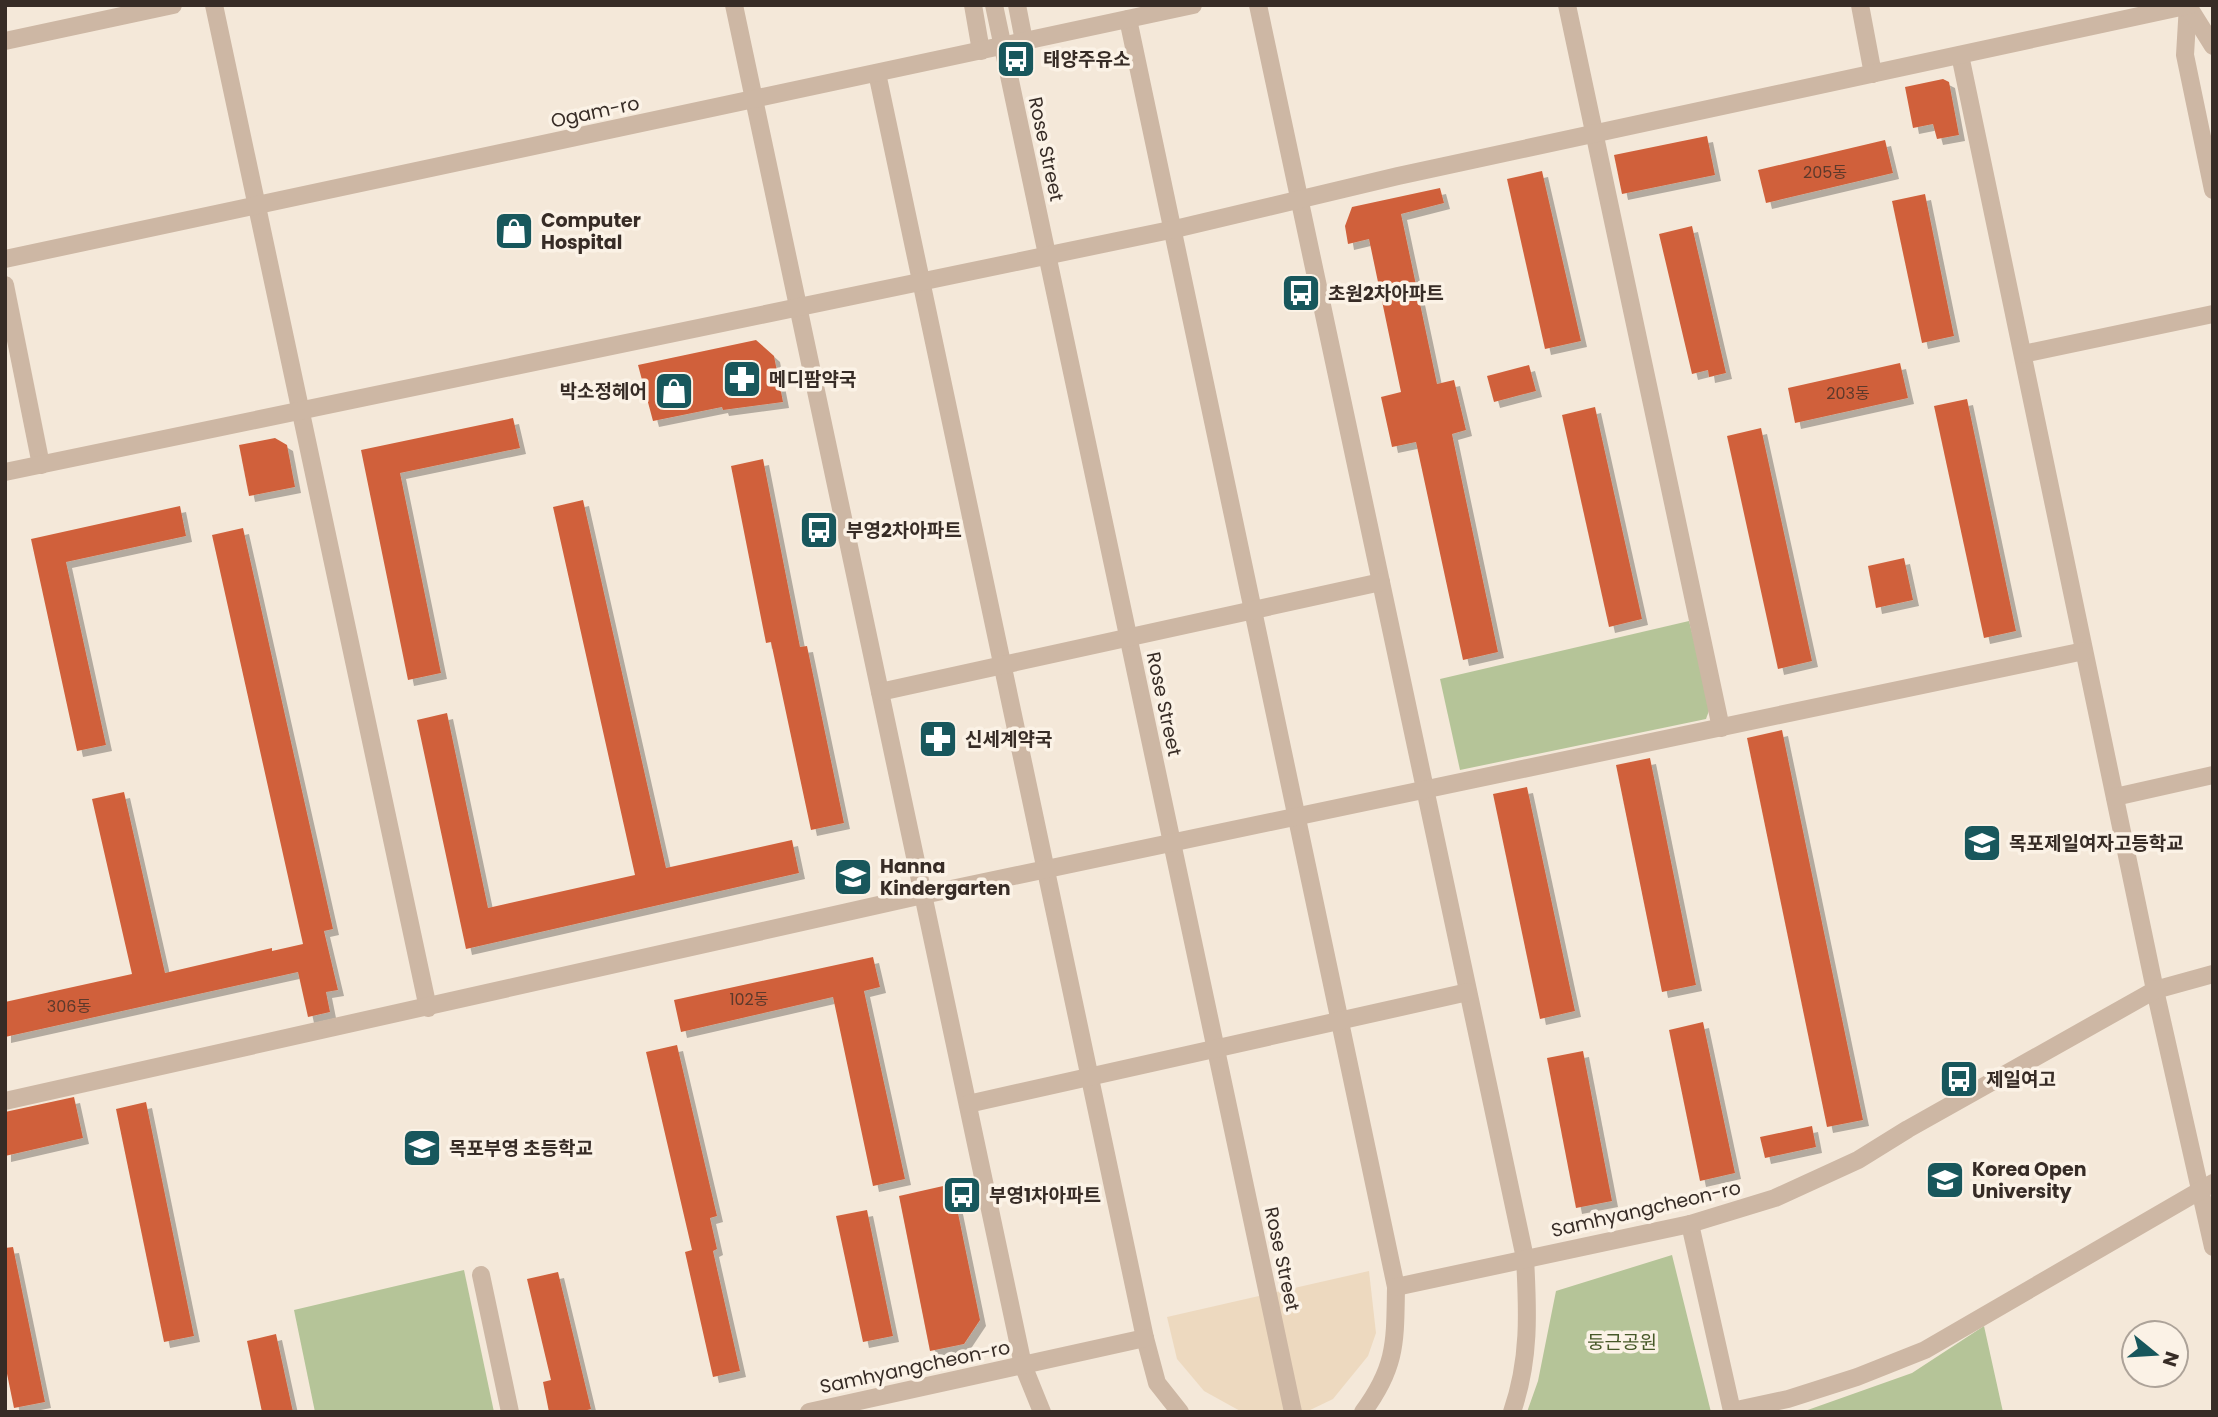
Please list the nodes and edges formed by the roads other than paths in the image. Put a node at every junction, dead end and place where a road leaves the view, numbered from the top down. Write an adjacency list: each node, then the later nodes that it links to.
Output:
1 (173, 5): 13 (street)
2 (214, 5): 25 (street)
3 (734, 5): 21 (street)
4 (973, 5): 17 (street)
5 (994, 5): 15 (street, Rose Street)
6 (1017, 5): 14 (street)
7 (1193, 5): 12 (street, Ogam-ro)
8 (1258, 5): 24 (street)
9 (1567, 5): 22 (street)
10 (1860, 5): 20 (street)
11 (2189, 5): 16 (street); 18 (street); 23 (street)
12 (1128, 19): 14 (street, Ogam-ro); 26 (street)
13 (5, 41)
14 (1024, 41): 15 (street, Ogam-ro)
15 (1002, 46): 17 (street, Ogam-ro); 27 (street, Rose Street)
16 (2213, 46)
17 (981, 51): 19 (street, Ogam-ro)
18 (1960, 55): 20 (street); 33 (street)
19 (877, 73): 21 (street, Ogam-ro); 29 (street)
20 (1873, 74): 22 (street)
21 (754, 99): 25 (street, Ogam-ro); 31 (street)
22 (1595, 134): 24 (street); 43 (street)
23 (2213, 190)
24 (1299, 199): 26 (street); 37 (street)
25 (257, 205): 28 (street, Ogam-ro); 34 (street)
26 (1175, 229): 27 (street); 38 (street)
27 (1047, 255): 29 (street); 39 (street, Rose Street)
28 (5, 259)
29 (921, 281): 31 (street); 41 (street)
30 (5, 285): 35 (street)
31 (798, 307): 34 (street); 42 (street)
32 (2213, 314): 33 (street)
33 (2022, 354): 40 (street)
34 (301, 410): 35 (street); 54 (street)
35 (40, 465): 36 (street)
36 (5, 472)
37 (1381, 582): 38 (street); 45 (street)
38 (1253, 610): 39 (street); 47 (street)
39 (1128, 637): 41 (street); 48 (street, Rose Street)
40 (2084, 651): 43 (street); 46 (street)
41 (1001, 665): 42 (street); 49 (street)
42 (880, 692): 50 (street)
43 (1721, 728): 45 (street)
44 (2213, 775): 46 (street)
45 (1426, 791): 47 (street); 53 (street)
46 (2115, 797): 52 (street)
47 (1297, 818): 48 (street); 55 (street)
48 (1172, 844): 49 (street); 56 (street, Rose Street)
49 (1045, 870): 50 (street); 57 (street)
50 (923, 895): 54 (street); 59 (street)
51 (2213, 974): 52 (street, Samhyangcheon-ro)
52 (2155, 990): 60 (street); 61 (street, Samhyangcheon-ro)
53 (1468, 992): 55 (street); 63 (street)
54 (428, 1008): 58 (street)
55 (1340, 1020): 56 (street); 65 (street)
56 (1215, 1048): 57 (street); 72 (street, Rose Street)
57 (1088, 1076): 59 (street); 66 (street)
58 (5, 1101)
59 (968, 1104): 67 (street)
60 (2206, 1185): 61 (street); 62 (street)
61 (1690, 1224): 63 (street, Samhyangcheon-ro)
62 (2213, 1247)
63 (1525, 1258): 65 (street, Samhyangcheon-ro); 74 (street)
64 (481, 1275): 68 (street)
65 (1396, 1287): 73 (street)
66 (1145, 1338): 67 (street); 71 (street)
67 (1023, 1365): 69 (street, Samhyangcheon-ro); 70 (street, Samhyangcheon-ro)
68 (510, 1412)
69 (809, 1412)
70 (1042, 1412)
71 (1180, 1412)
72 (1293, 1412)
73 (1363, 1412)
74 (1512, 1412)

